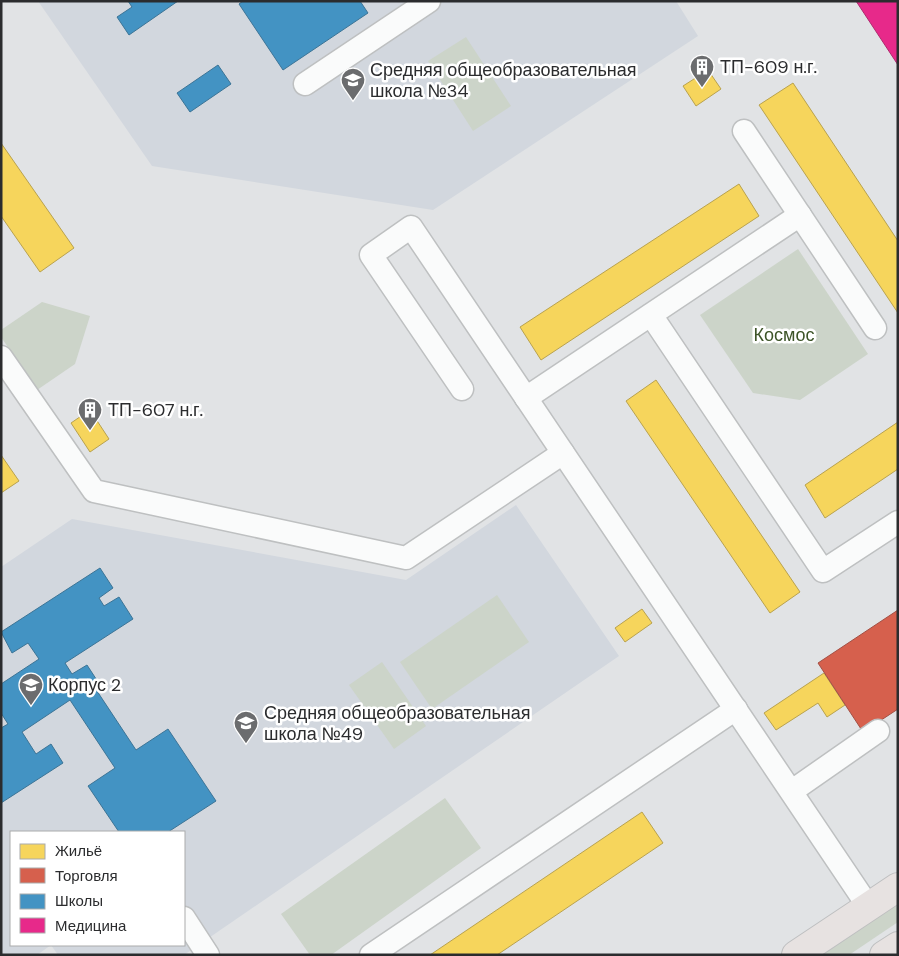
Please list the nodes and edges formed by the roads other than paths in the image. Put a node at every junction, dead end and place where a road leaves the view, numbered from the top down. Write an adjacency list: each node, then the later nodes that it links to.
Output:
1 (428, 1): 2 (lane)
2 (305, 84)
3 (744, 131): 4 (lane)
4 (800, 215): 5 (lane); 6 (lane)
5 (651, 315): 9 (lane); 11 (lane)
6 (875, 328)
7 (1, 357): 10 (lane)
8 (462, 389): 9 (lane)
9 (526, 398): 10 (lane)
10 (563, 453): 12 (lane)
11 (898, 522)
12 (736, 708): 14 (lane); 20 (lane)
13 (878, 731): 14 (lane)
14 (792, 791): 16 (lane)
15 (898, 887): 16 (main road)
16 (868, 906): 21 (main road)
17 (185, 920): 19 (lane)
18 (898, 946): 22 (main road)
19 (208, 955)
20 (371, 955)
21 (796, 955)
22 (884, 955)

